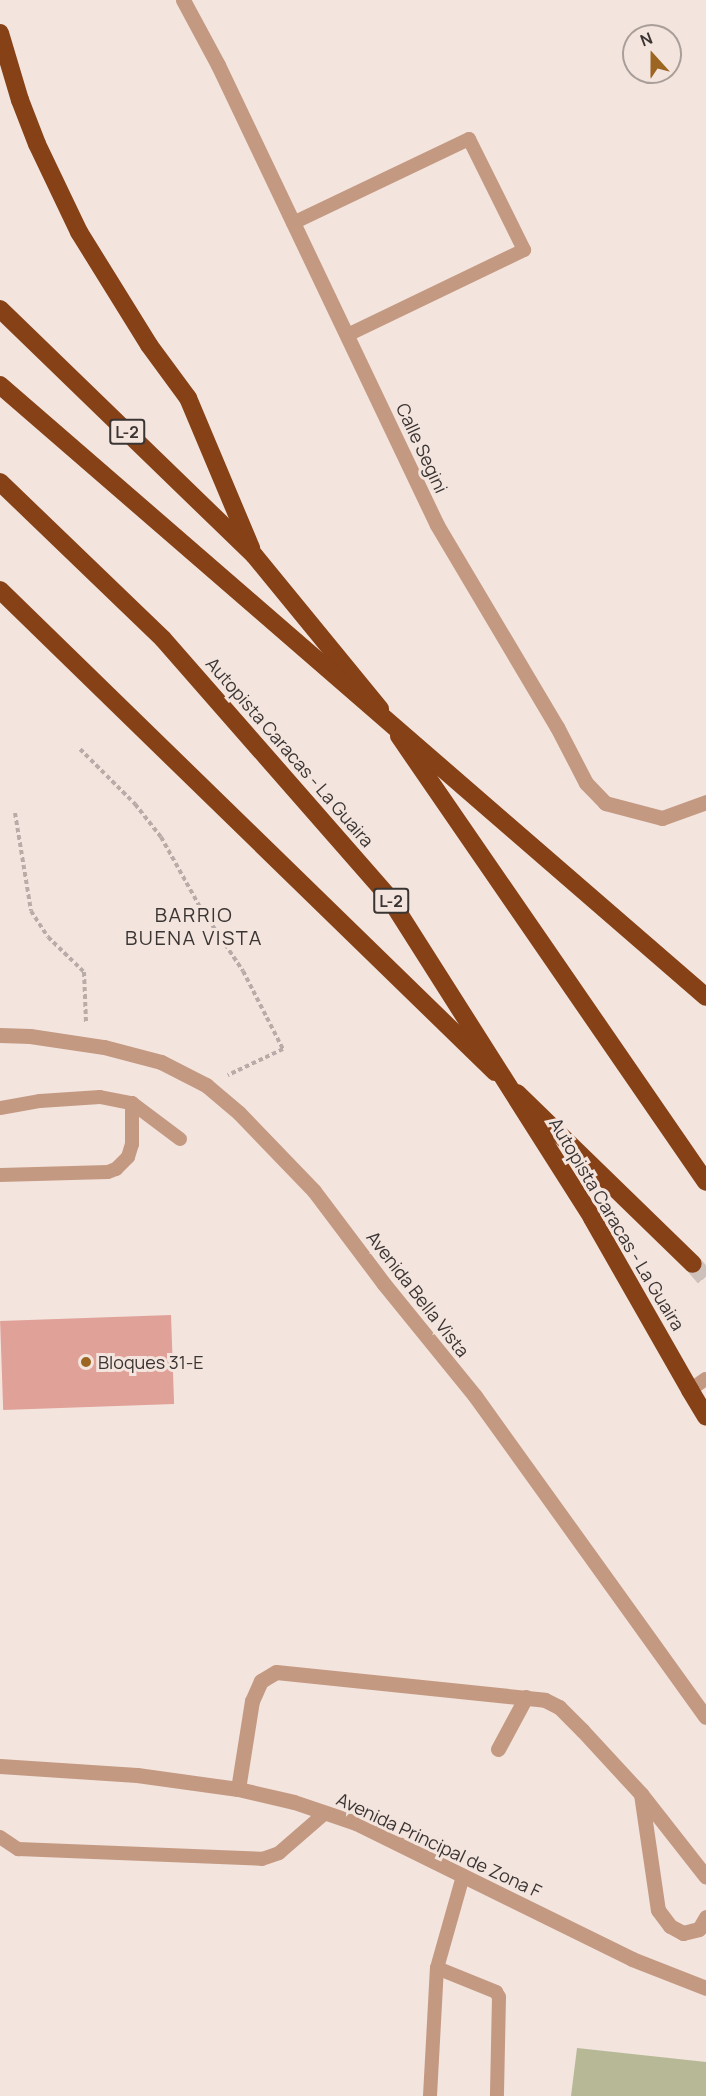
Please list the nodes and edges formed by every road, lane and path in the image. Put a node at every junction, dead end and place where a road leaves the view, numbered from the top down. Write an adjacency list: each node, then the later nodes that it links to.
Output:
1 (183, 0): 3 (street, Calle Segini)
2 (0, 33): 8 (highway)
3 (293, 223): 5 (street, Calle Segini); 5 (lane)
4 (0, 309): 8 (highway, L-2)
5 (347, 335): 11 (street, Calle Segini)
6 (0, 384): 13 (highway, L-2, bridge)
7 (0, 482): 24 (highway, Autopista Caracas - La Guaira / L-2, bridge)
8 (254, 555): 21 (highway, L-2)
9 (0, 590): 22 (highway, Autopista Caracas - La Guaira)
10 (80, 749): 16 (path)
11 (706, 802)
12 (15, 813): 15 (path)
13 (706, 997)
14 (0, 1035): 15 (street, Avenida Bella Vista)
15 (86, 1044): 16 (street, Avenida Bella Vista)
16 (206, 1085): 27 (street, Avenida Bella Vista)
17 (132, 1103): 18 (lane); 19 (lane); 20 (lane)
18 (0, 1108)
19 (180, 1139)
20 (0, 1175)
21 (706, 1182)
22 (693, 1264)
23 (706, 1378): 24 (lane)
24 (690, 1390): 25 (highway, Autopista Caracas - La Guaira / L-2)
25 (706, 1418)
26 (526, 1697): 28 (street); 30 (street); 31 (street)
27 (706, 1717)
28 (498, 1749)
29 (0, 1766): 30 (street, Avenida Principal de Zona F)
30 (238, 1790): 32 (street, Avenida Principal de Zona F)
31 (641, 1794): 35 (street); 36 (street)
32 (325, 1813): 33 (lane); 34 (street, Avenida Principal de Zona F)
33 (0, 1837)
34 (463, 1876): 37 (lane); 38 (street, Avenida Principal de Zona F)
35 (706, 1877)
36 (706, 1917)
37 (437, 1968): 39 (lane); 40 (lane)
38 (706, 1988)
39 (430, 2096)
40 (497, 2096)

